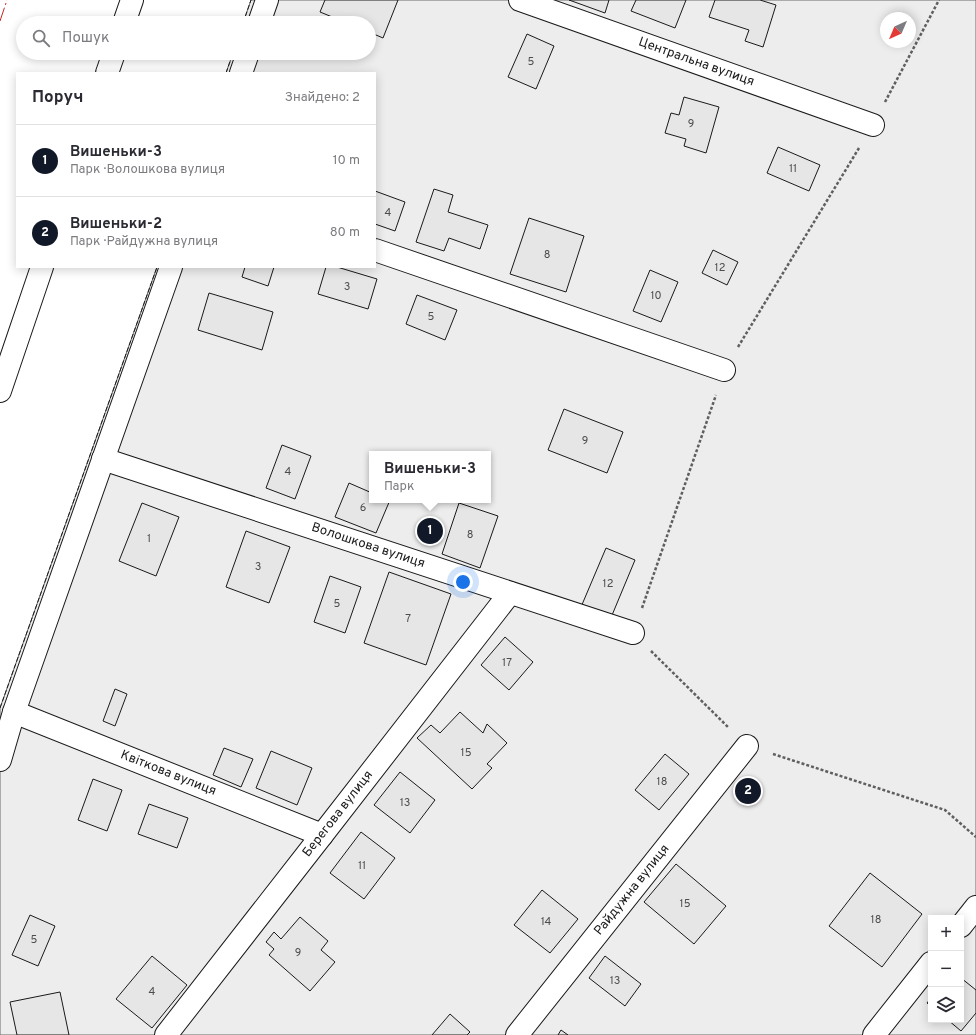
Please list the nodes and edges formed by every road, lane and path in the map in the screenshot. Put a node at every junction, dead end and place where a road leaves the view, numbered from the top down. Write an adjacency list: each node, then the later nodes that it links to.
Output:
1 (132, 0): 5 (street)
2 (267, 0): 6 (street)
3 (520, 0): 11 (street, Центральна вулиця)
4 (939, 0): 11 (path)
5 (126, 16)
6 (261, 16)
7 (112, 60): 9 (street)
8 (246, 60): 10 (street)
9 (107, 72)
10 (241, 72)
11 (872, 125): 15 (path)
12 (376, 250): 15 (street)
13 (42, 268): 16 (street)
14 (171, 268): 17 (street)
15 (724, 370): 19 (path)
16 (0, 391)
17 (103, 459): 18 (street, Волошкова вулиця); 20 (street)
18 (510, 593): 19 (street, Волошкова вулиця); 23 (street, Берегова вулиця)
19 (633, 633): 21 (path)
20 (14, 712): 22 (street); 23 (street, Квіткова вулиця)
21 (747, 746): 24 (path); 29 (street, Райдужна вулиця)
22 (0, 760)
23 (322, 835): 28 (street, Берегова вулиця)
24 (976, 837)
25 (976, 907): 26 (street)
26 (964, 922)
27 (928, 967): 30 (street)
28 (166, 1035)
29 (517, 1035)
30 (874, 1035)

